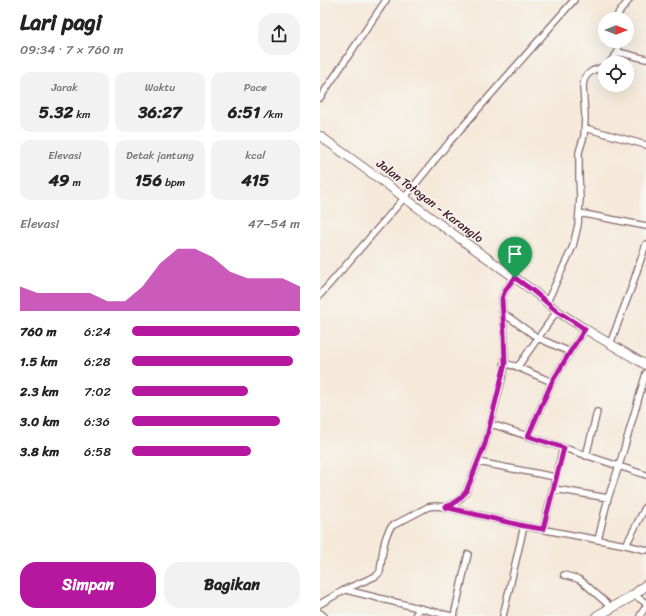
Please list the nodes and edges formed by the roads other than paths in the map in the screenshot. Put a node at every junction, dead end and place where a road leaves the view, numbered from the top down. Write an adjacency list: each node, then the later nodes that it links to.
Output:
1 (386, 0): 10 (street)
2 (574, 0): 14 (street)
3 (629, 0): 4 (street)
4 (620, 12)
5 (618, 48): 6 (street)
6 (618, 52): 7 (street); 8 (street)
7 (615, 56)
8 (645, 57)
9 (598, 69): 11 (street)
10 (320, 98)
11 (585, 128): 13 (street); 15 (street)
12 (320, 136): 14 (main road, Jalan Totogan - Karanglo)
13 (646, 145)
14 (405, 197): 18 (main road, Jalan Totogan - Karanglo); 19 (street)
15 (579, 213): 16 (street); 20 (street)
16 (646, 226)
17 (646, 244): 25 (street)
18 (515, 278): 20 (main road, Jalan Totogan - Karanglo); 22 (street)
19 (320, 295)
20 (546, 302): 21 (main road, Jalan Totogan - Karanglo)
21 (557, 311): 23 (main road, Jalan Totogan - Karanglo); 24 (street)
22 (503, 313): 24 (street); 27 (street)
23 (585, 329): 25 (main road, Jalan Totogan - Karanglo); 26 (street)
24 (538, 338): 26 (street); 29 (street)
25 (610, 344): 28 (main road, Jalan Totogan - Karanglo)
26 (570, 352): 31 (street)
27 (504, 363): 29 (street); 33 (street)
28 (646, 365)
29 (517, 366): 31 (street)
30 (646, 373): 38 (street)
31 (552, 382): 34 (street)
32 (597, 412): 36 (street)
33 (490, 424): 34 (street); 37 (street)
34 (528, 436): 35 (street)
35 (564, 448): 36 (street); 40 (street)
36 (586, 456): 38 (street)
37 (478, 462): 40 (street); 44 (street)
38 (619, 466): 39 (street); 42 (street)
39 (646, 476)
40 (555, 477): 41 (street)
41 (553, 489): 42 (street); 46 (street)
42 (608, 498): 47 (street)
43 (646, 506): 48 (street)
44 (445, 507): 45 (street); 53 (street)
45 (524, 526): 46 (street); 64 (street)
46 (543, 529): 47 (street)
47 (598, 540): 48 (street)
48 (626, 545): 49 (street)
49 (646, 549)
50 (468, 554): 63 (street)
51 (564, 575): 59 (street)
52 (646, 585): 54 (main road)
53 (346, 590): 56 (street); 58 (street)
54 (634, 595): 55 (street); 59 (main road)
55 (646, 603)
56 (320, 604)
57 (646, 606): 66 (street)
58 (419, 608): 62 (street); 63 (street)
59 (612, 608): 65 (main road)
60 (320, 613): 61 (street)
61 (324, 616)
62 (415, 616)
63 (453, 616)
64 (503, 616)
65 (597, 616)
66 (640, 616)

